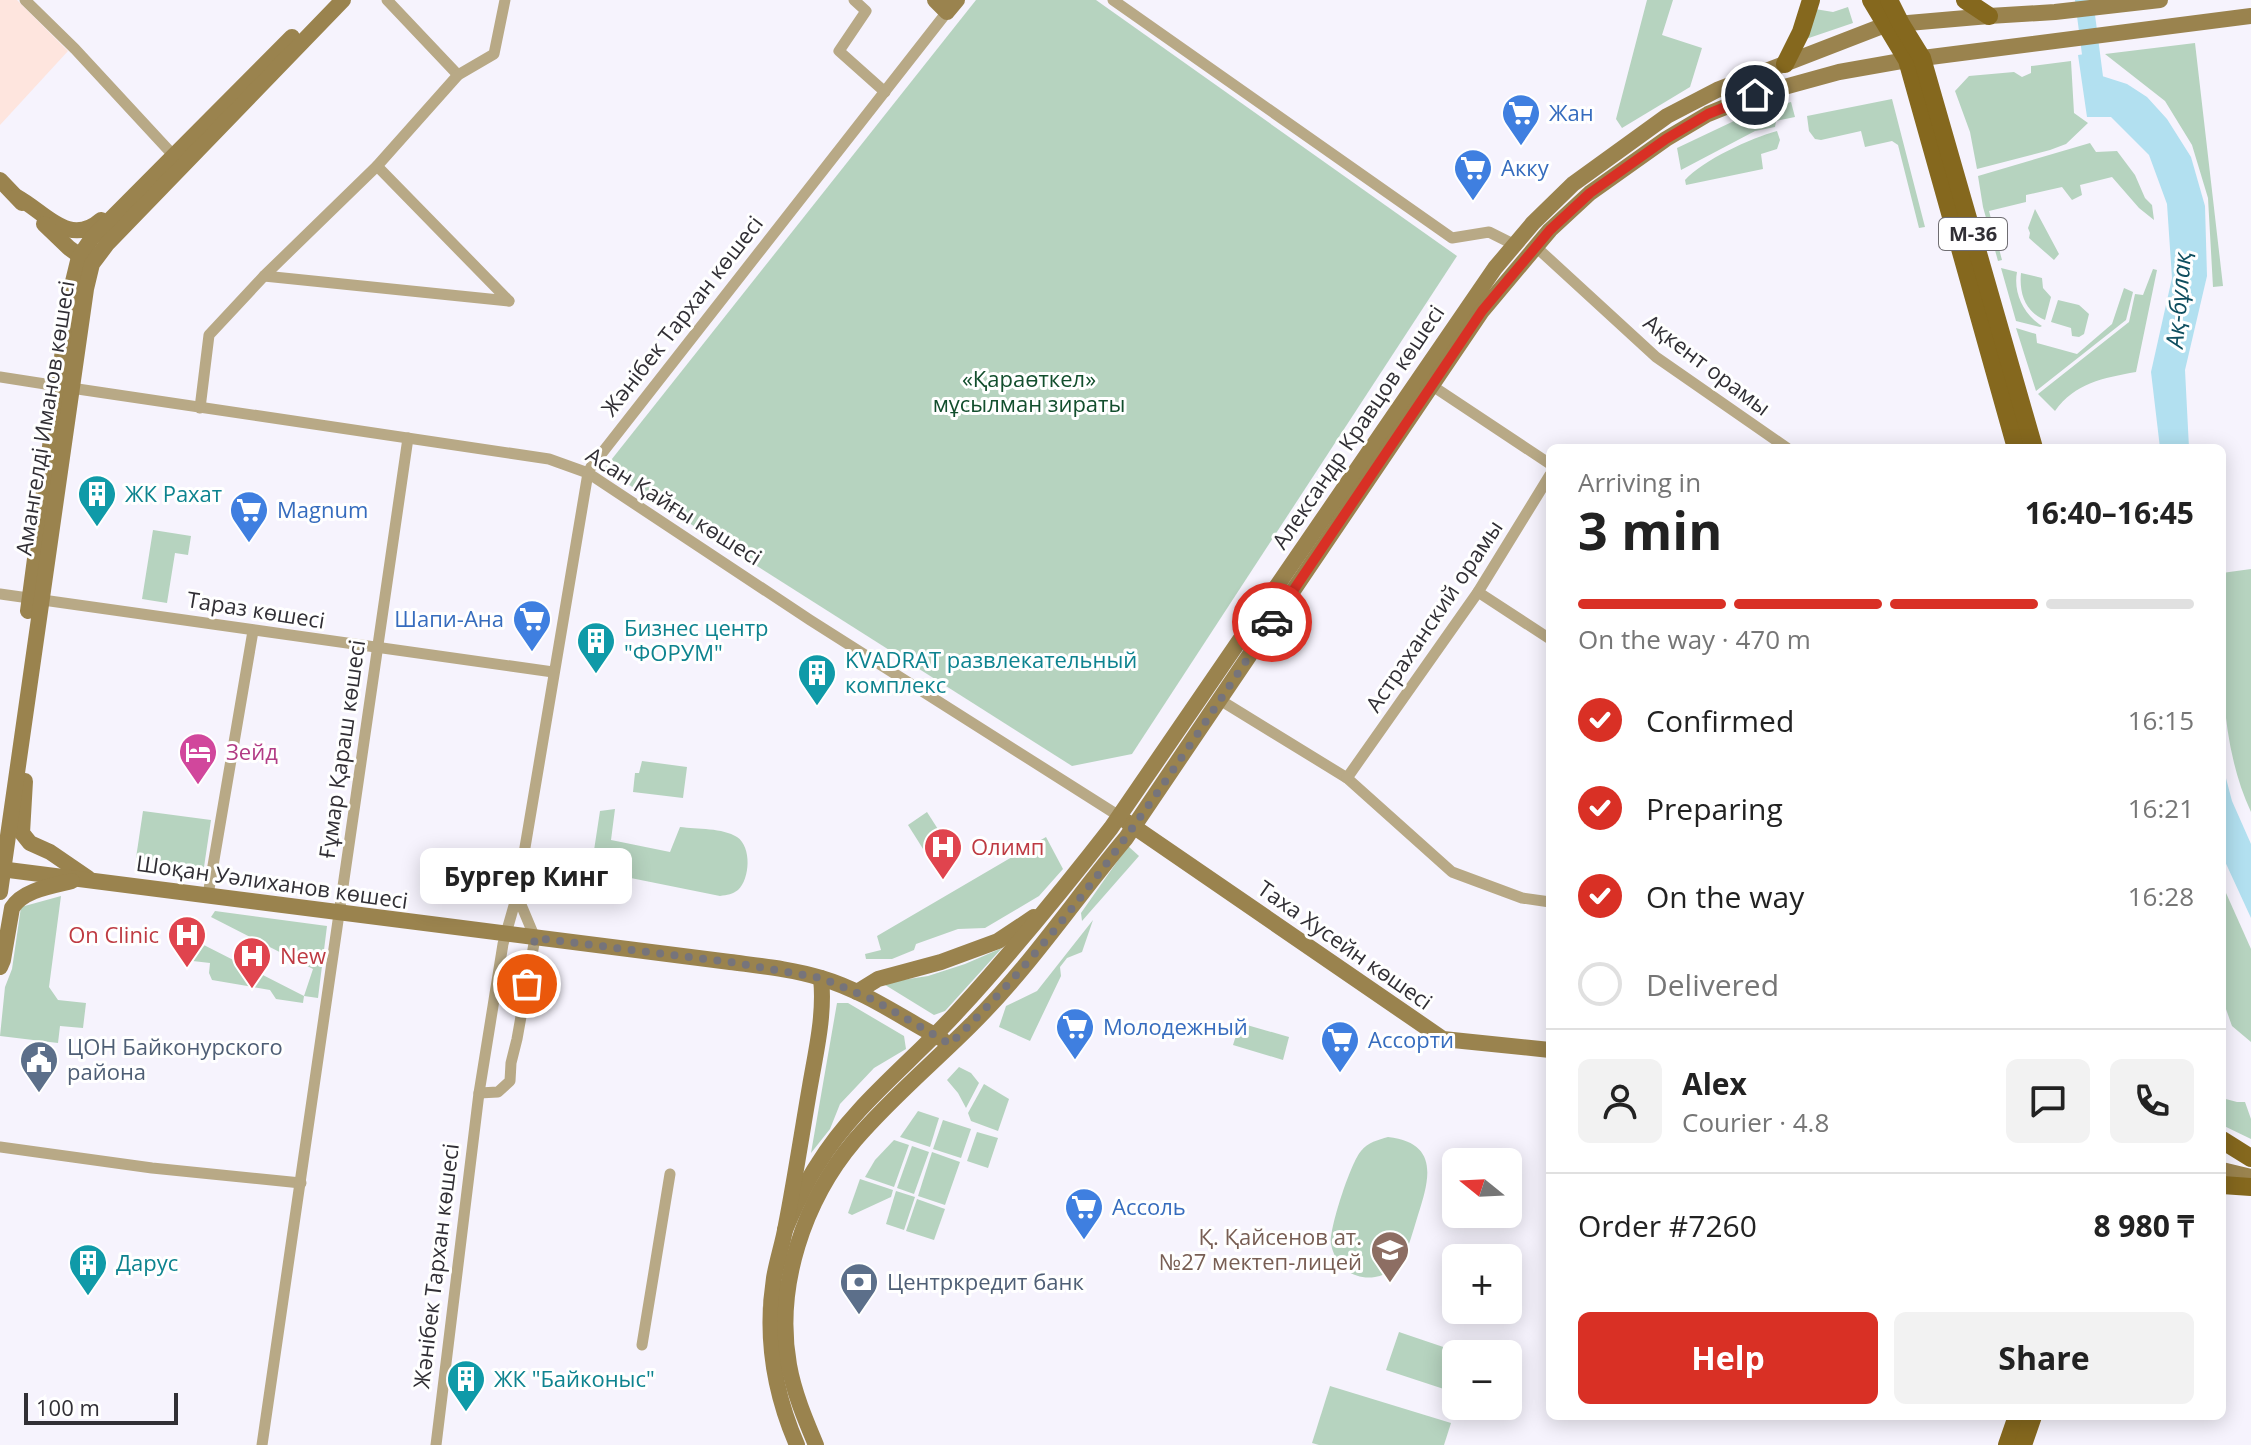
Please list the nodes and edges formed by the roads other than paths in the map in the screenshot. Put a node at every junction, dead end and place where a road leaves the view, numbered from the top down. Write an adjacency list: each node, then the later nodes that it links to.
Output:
1 (25, 0): 21 (street)
2 (329, 0): 21 (main road, Амангелді Иманов көшесі)
3 (343, 0): 27 (main road, Амангелді Иманов көшесі)
4 (387, 0): 19 (street)
5 (505, 0): 19 (street)
6 (854, 0): 20 (street)
7 (1113, 0): 25 (street)
8 (1811, 0): 18 (main road)
9 (1871, 0): 16 (main road, M-36)
10 (1889, 0): 16 (main road, M-36)
11 (1965, 0): 14 (main road)
12 (2160, 0): 14 (main road, Александр Кравцов көшесі)
13 (946, 4): 20 (street, Жәнібек Тархан көшесі)
14 (1989, 16): 16 (main road, Александр Кравцов көшесі)
15 (2251, 16): 17 (main road, Александр Кравцов көшесі)
16 (1893, 25): 17 (main road, M-36); 18 (main road, Александр Кравцов көшесі)
17 (1915, 59): 26 (main road, Александр Кравцов көшесі); 35 (main road, M-36); 36 (main road, M-36)
18 (1785, 64): 25 (main road, Александр Кравцов көшесі)
19 (458, 75): 22 (street)
20 (885, 92): 38 (street, Жәнібек Тархан көшесі)
21 (171, 159): 24 (main road); 27 (main road, Амангелді Иманов көшесі)
22 (377, 166): 28 (street); 28 (street)
23 (0, 180): 24 (main road)
24 (17, 197): 27 (main road)
25 (1515, 245): 51 (main road, Александр Кравцов көшесі)
26 (1535, 246): 30 (main road, Александр Кравцов көшесі); 34 (street, Ақкент орамы)
27 (86, 260): 31 (main road, Амангелді Иманов көшесі)
28 (264, 276): 32 (street)
29 (0, 377): 31 (street, Асан Қайғы көшесі)
30 (1431, 385): 37 (street); 47 (main road, Александр Кравцов көшесі)
31 (64, 387): 32 (street, Асан Қайғы көшесі); 42 (main road, Амангелді Иманов көшесі)
32 (200, 408): 33 (street, Асан Қайғы көшесі)
33 (408, 438): 38 (street, Асан Қайғы көшесі); 45 (street, Ғұмар Қараш көшесі)
34 (1781, 444)
35 (2015, 444)
36 (2033, 444)
37 (1546, 461)
38 (588, 473): 46 (street, Жәнібек Тархан көшесі); 51 (street, Асан Қайғы көшесі)
39 (1546, 482): 40 (street, Астраханский орамы)
40 (1478, 592): 44 (street); 49 (street, Астраханский орамы)
41 (0, 594): 42 (street, Тараз көшесі)
42 (35, 599): 43 (street, Тараз көшесі); 48 (main road, Амангелді Иманов көшесі); 50 (main road, Амангелді Иманов көшесі)
43 (253, 631): 45 (street, Тараз көшесі); 56 (street)
44 (1546, 636)
45 (377, 649): 46 (street, Тараз көшесі); 60 (street, Ғұмар Қараш көшесі)
46 (553, 672): 57 (street, Жәнібек Тархан көшесі)
47 (1220, 700): 49 (street); 52 (main road, Александр Кравцов көшесі)
48 (22, 731): 53 (main road, Амангелді Иманов көшесі); 54 (main road)
49 (1347, 778): 58 (street)
50 (0, 815)
51 (1119, 816): 52 (main road, Таха Хусейн көшесі); 59 (main road, Александр Кравцов көшесі)
52 (1134, 826): 67 (main road, Александр Кравцов көшесі); 68 (main road, Таха Хусейн көшесі)
53 (2, 870): 54 (main road, Шоқан Уәлиханов көшесі); 55 (main road, Амангелді Иманов көшесі)
54 (87, 880): 56 (main road, Шоқан Уәлиханов көшесі); 63 (main road)
55 (0, 892)
56 (208, 895): 60 (main road, Шоқан Уәлиханов көшесі)
57 (517, 895): 61 (street, Жәнібек Тархан көшесі); 62 (street)
58 (1546, 901)
59 (1052, 905): 65 (main road); 66 (main road, Александр Кравцов көшесі)
60 (340, 913): 61 (main road, Шоқан Уәлиханов көшесі); 77 (street, Ғұмар Қараш көшесі)
61 (505, 935): 62 (main road, Шоқан Уәлиханов көшесі); 69 (street, Жәнібек Тархан көшесі)
62 (535, 938): 64 (main road, Шоқан Уәлиханов көшесі); 69 (street)
63 (0, 967)
64 (821, 978): 65 (main road, Шоқан Уәлиханов көшесі); 80 (main road)
65 (857, 992): 66 (main road, Шоқан Уәлиханов көшесі)
66 (934, 1035): 67 (main road, Шоқан Уәлиханов көшесі); 80 (main road, Александр Кравцов көшесі)
67 (950, 1044): 80 (main road, Александр Кравцов көшесі)
68 (1546, 1050)
69 (479, 1093): 85 (street, Жәнібек Тархан көшесі)
70 (2226, 1143): 73 (main road)
71 (0, 1147): 77 (street)
72 (2226, 1153): 73 (main road)
73 (2251, 1159)
74 (2226, 1171): 76 (main road)
75 (670, 1174): 81 (street)
76 (2251, 1177)
77 (301, 1183): 84 (street, Ғұмар Қараш көшесі)
78 (2226, 1185): 79 (main road)
79 (2251, 1187)
80 (793, 1232): 86 (main road); 87 (main road)
81 (642, 1345)
82 (2016, 1420): 88 (main road)
83 (2032, 1420): 89 (main road)
84 (262, 1445)
85 (436, 1445)
86 (797, 1445)
87 (816, 1445)
88 (2007, 1445)
89 (2023, 1445)

